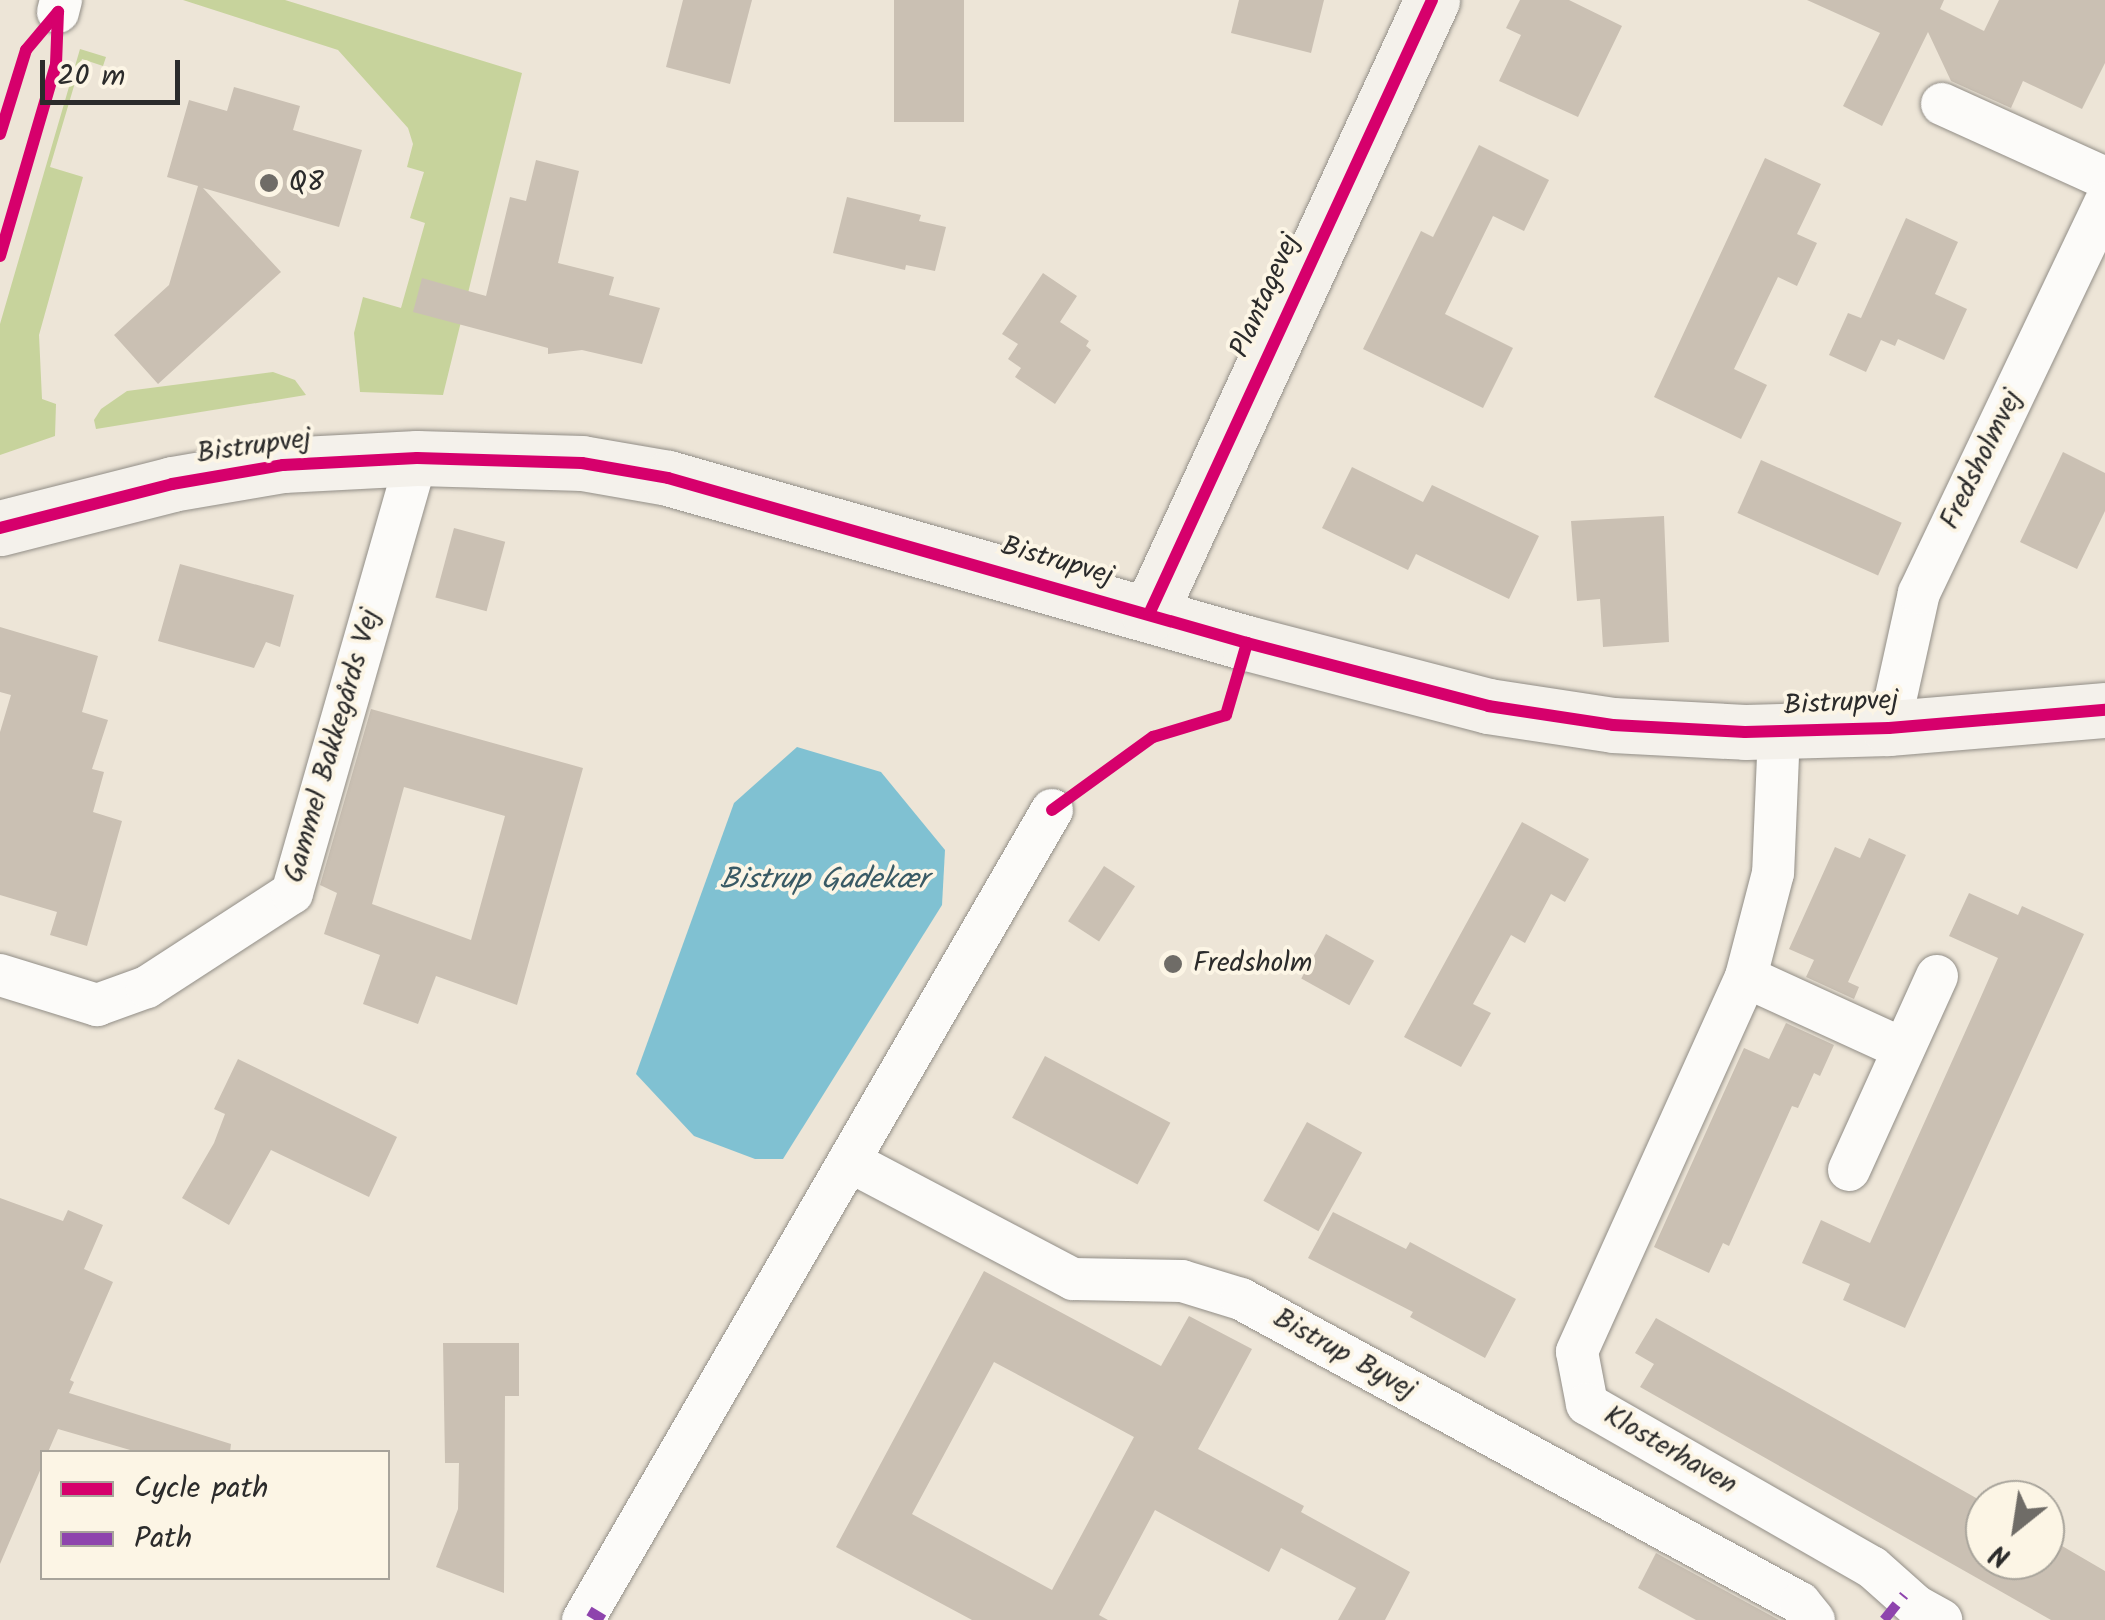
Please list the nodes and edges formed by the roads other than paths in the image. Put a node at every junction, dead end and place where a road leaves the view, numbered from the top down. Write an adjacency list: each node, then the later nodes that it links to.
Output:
1 (1432, 0): 7 (main road, Plantagevej)
2 (1942, 104): 3 (street)
3 (2105, 178)
4 (2105, 203): 9 (street, Fredsholmvej)
5 (417, 458): 6 (main road, Bistrupvej); 7 (main road, Bistrupvej); 12 (street, Gammel Bakkegårds Vej)
6 (0, 528)
7 (1150, 614): 10 (main road, Bistrupvej)
8 (2105, 710): 9 (main road, Bistrupvej)
9 (1889, 728): 10 (main road, Bistrupvej)
10 (1779, 732): 14 (street, Klosterhaven)
11 (1052, 810): 16 (street)
12 (0, 975)
13 (1937, 976): 15 (street)
14 (1746, 977): 15 (street); 20 (street, Klosterhaven)
15 (1904, 1049): 17 (street)
16 (849, 1161): 18 (street); 19 (street, Bistrup Byvej)
17 (1848, 1170)
18 (582, 1620)
19 (1814, 1620)
20 (1941, 1620)

